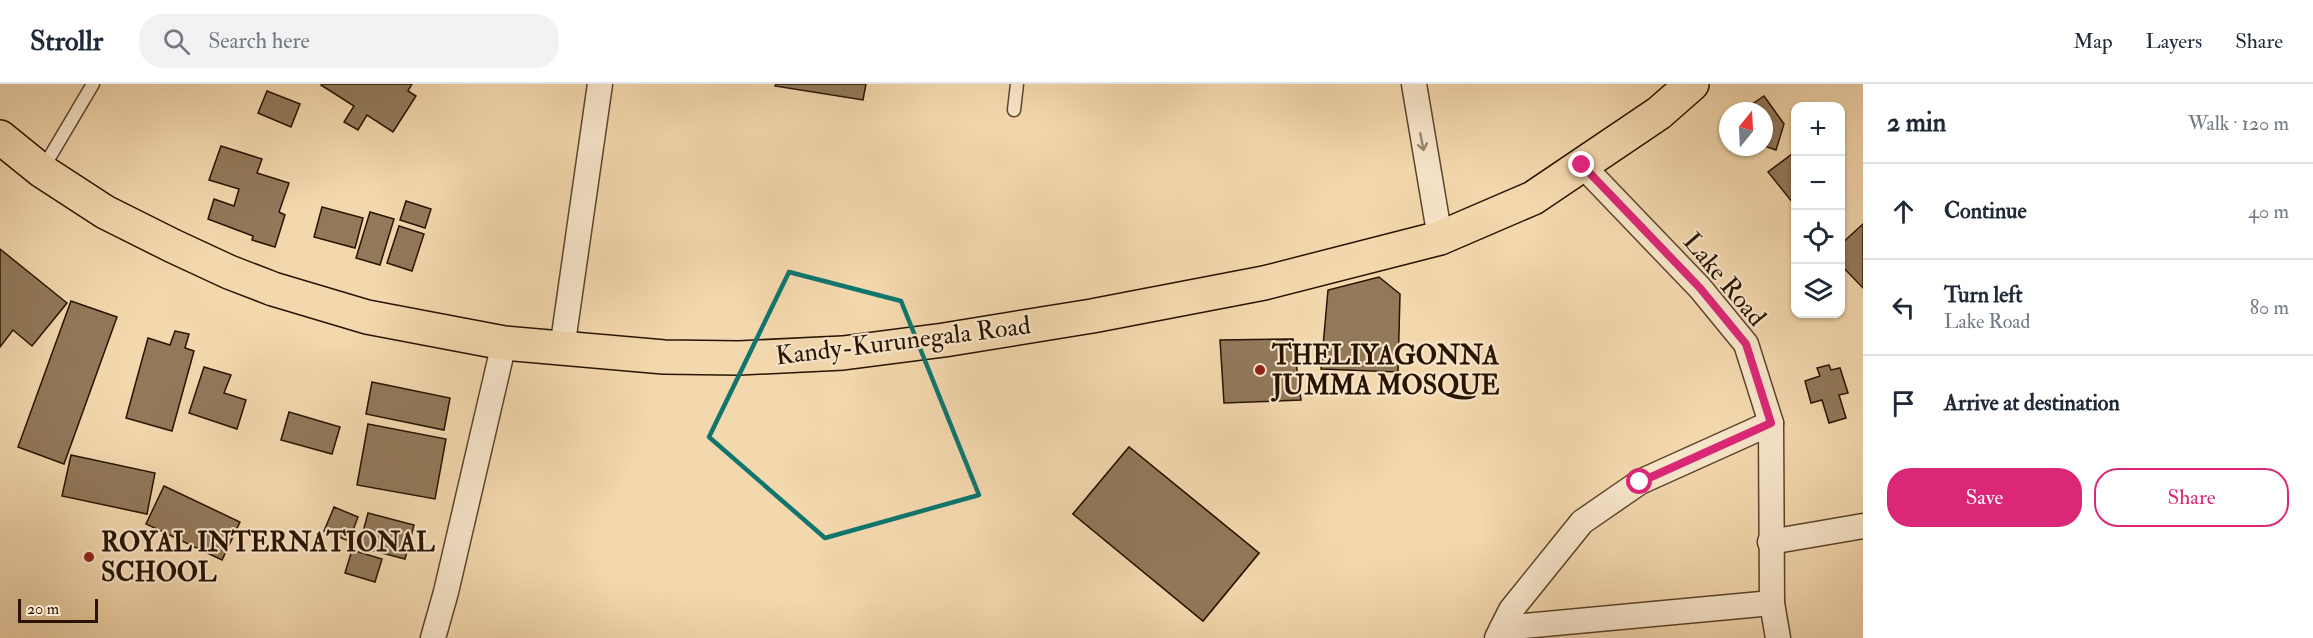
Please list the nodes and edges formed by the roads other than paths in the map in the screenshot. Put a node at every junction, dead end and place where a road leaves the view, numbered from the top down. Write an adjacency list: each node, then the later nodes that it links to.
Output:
1 (93, 84): 9 (lane)
2 (600, 84): 12 (street)
3 (1017, 84): 6 (lane)
4 (1414, 84): 10 (street, one-way to 10)
5 (1692, 84): 8 (highway, Kandy-Kurunegala Road)
6 (1014, 110)
7 (0, 137): 9 (highway, Kandy-Kurunegala Road)
8 (1582, 165): 10 (highway, Kandy-Kurunegala Road); 13 (street, Lake Road)
9 (42, 171): 11 (highway, Kandy-Kurunegala Road)
10 (1440, 238): 12 (highway, Kandy-Kurunegala Road)
11 (504, 343): 12 (highway, Kandy-Kurunegala Road); 18 (street)
12 (562, 349)
13 (1771, 423): 15 (street, Lake Road); 17 (street)
14 (1863, 526): 15 (street)
15 (1770, 542): 16 (street, Lake Road)
16 (1772, 603): 17 (street); 19 (street, Lake Road)
17 (1499, 633)
18 (433, 638)
19 (1778, 638)

